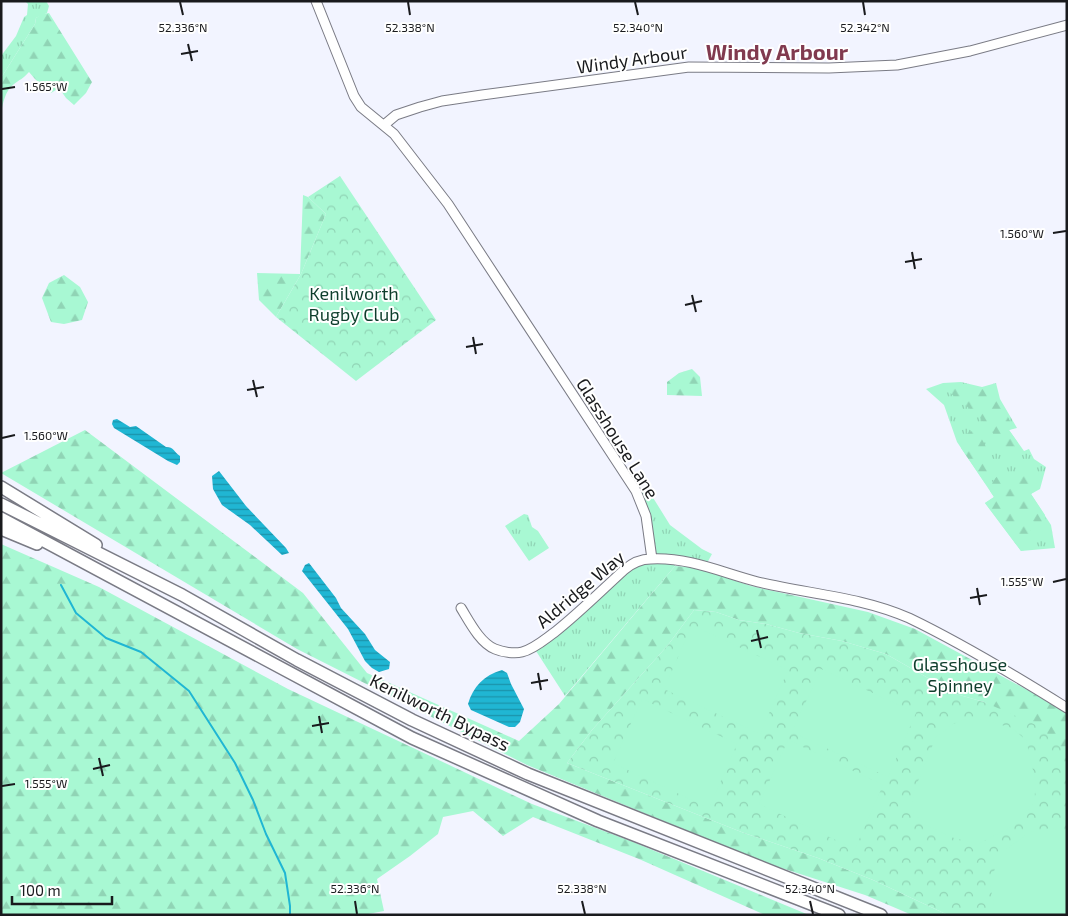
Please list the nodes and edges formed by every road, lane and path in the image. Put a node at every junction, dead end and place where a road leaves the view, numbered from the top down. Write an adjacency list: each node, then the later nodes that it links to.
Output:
1 (316, 1): 3 (street, Glasshouse Lane)
2 (1067, 25): 3 (street, Windy Arbour)
3 (384, 125): 8 (street, Glasshouse Lane)
4 (1, 487): 10 (highway)
5 (1, 504): 10 (highway, Kenilworth Bypass)
6 (1, 518): 9 (highway, Kenilworth Bypass)
7 (1, 529): 9 (highway)
8 (652, 559): 11 (street, Aldridge Way); 12 (street)
9 (105, 574): 13 (highway, Kenilworth Bypass)
10 (143, 576): 14 (highway, Kenilworth Bypass)
11 (461, 608)
12 (1067, 708)
13 (839, 915)
14 (881, 915)

